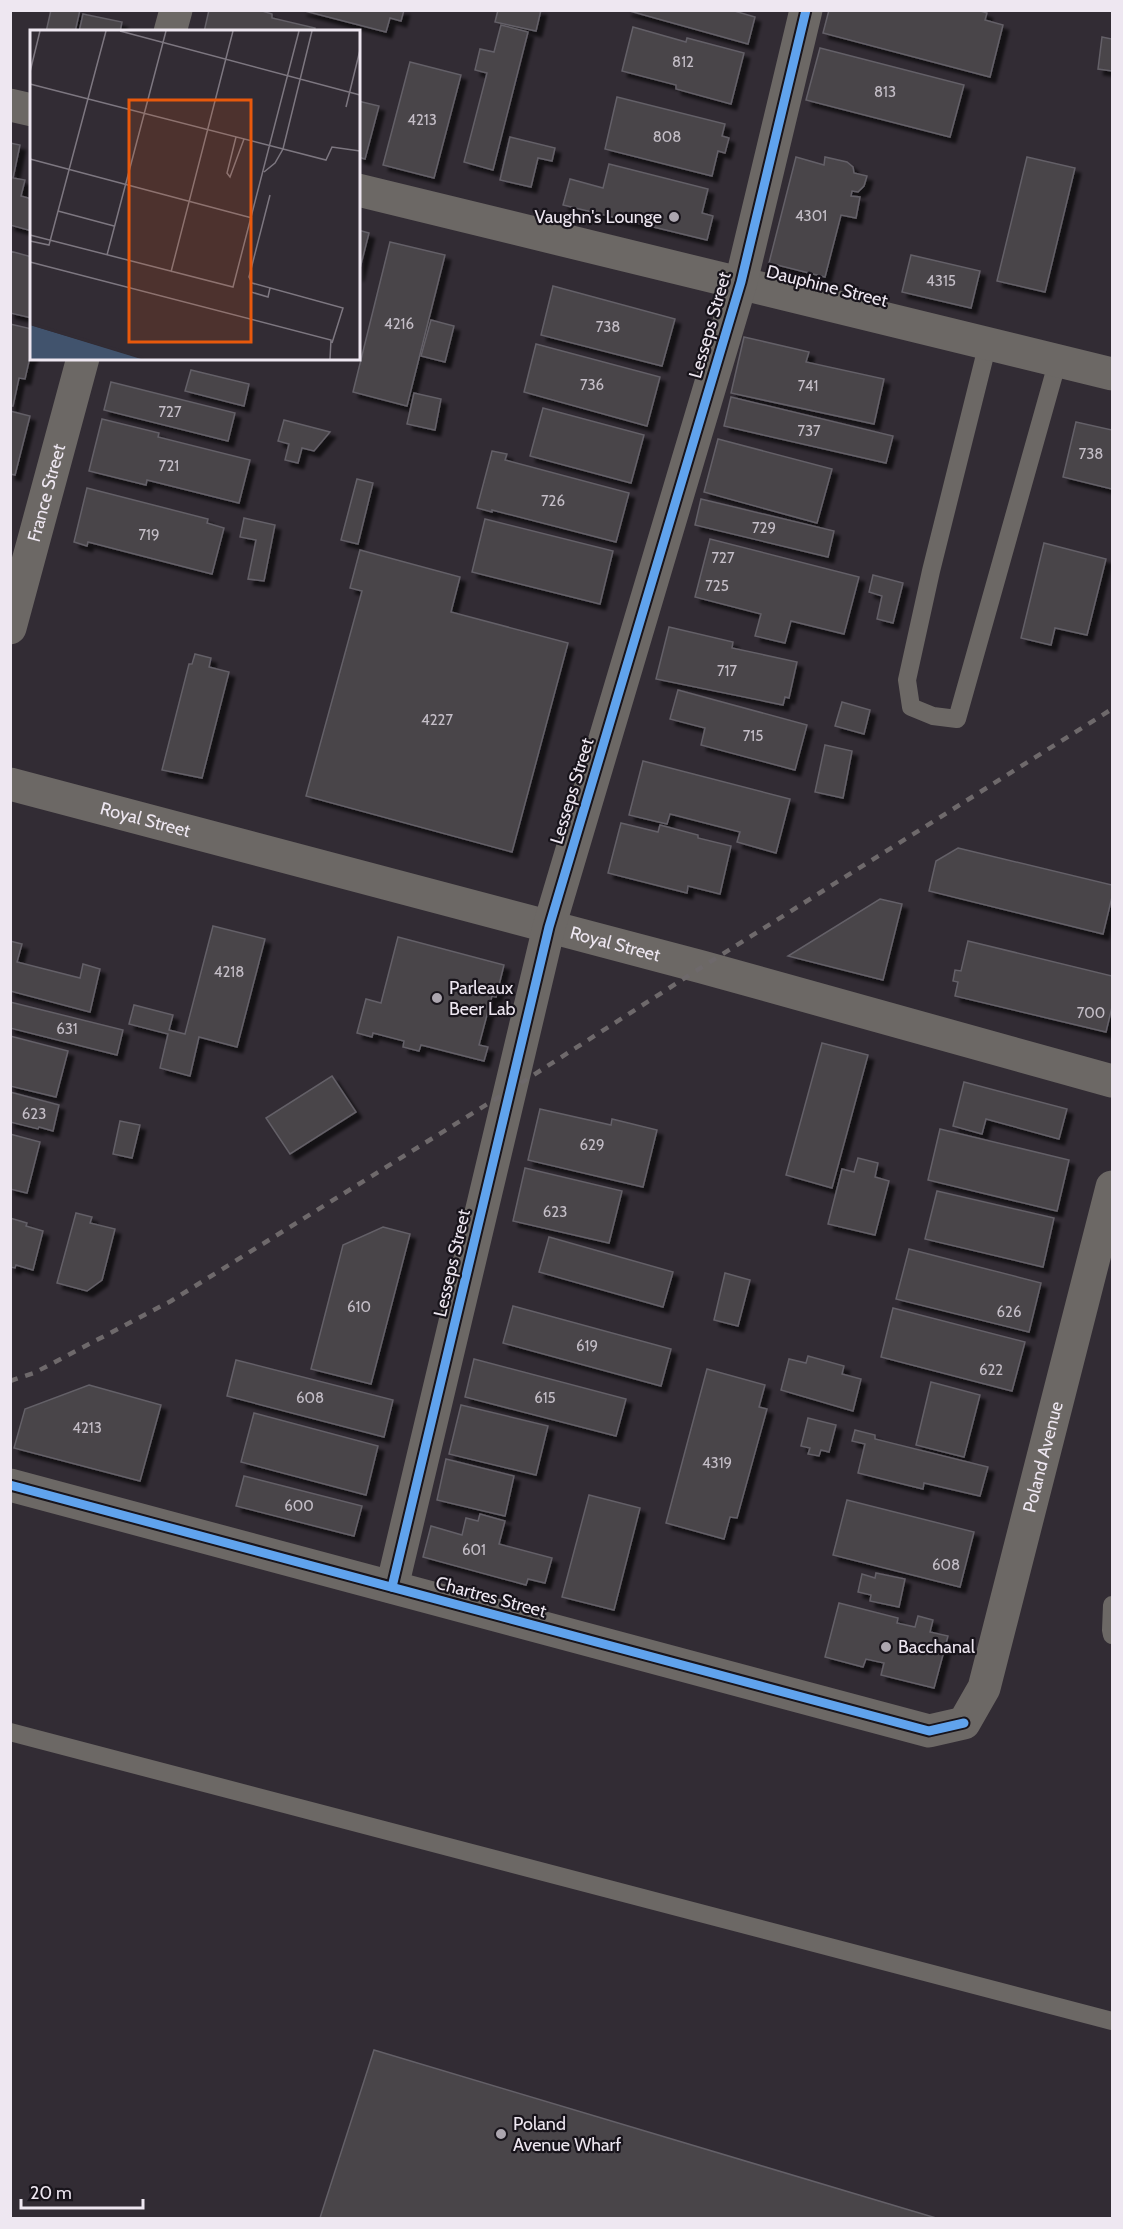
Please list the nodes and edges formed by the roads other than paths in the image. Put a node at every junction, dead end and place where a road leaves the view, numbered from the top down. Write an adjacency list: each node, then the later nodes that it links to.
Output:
1 (176, 10): 3 (street)
2 (806, 10): 7 (street, Lesseps Street)
3 (171, 30)
4 (10, 105): 5 (street)
5 (30, 110)
6 (360, 190): 7 (street, Dauphine Street)
7 (741, 282): 8 (street, Dauphine Street); 14 (street, Lesseps Street)
8 (988, 343): 10 (street, Dauphine Street); 10 (lane)
9 (82, 360): 12 (street, France Street)
10 (1058, 360): 11 (street, Dauphine Street)
11 (1113, 374)
12 (10, 628)
13 (10, 784): 14 (street, Royal Street)
14 (549, 927): 15 (street, Royal Street); 18 (street, Lesseps Street)
15 (1113, 1081)
16 (1113, 1187): 21 (street, Poland Avenue)
17 (10, 1485): 18 (street, Chartres Street)
18 (392, 1587): 21 (street, Chartres Street)
19 (1113, 1605): 20 (lane)
20 (1113, 1635)
21 (964, 1723)
22 (10, 1732): 23 (lane)
23 (1113, 2021)

